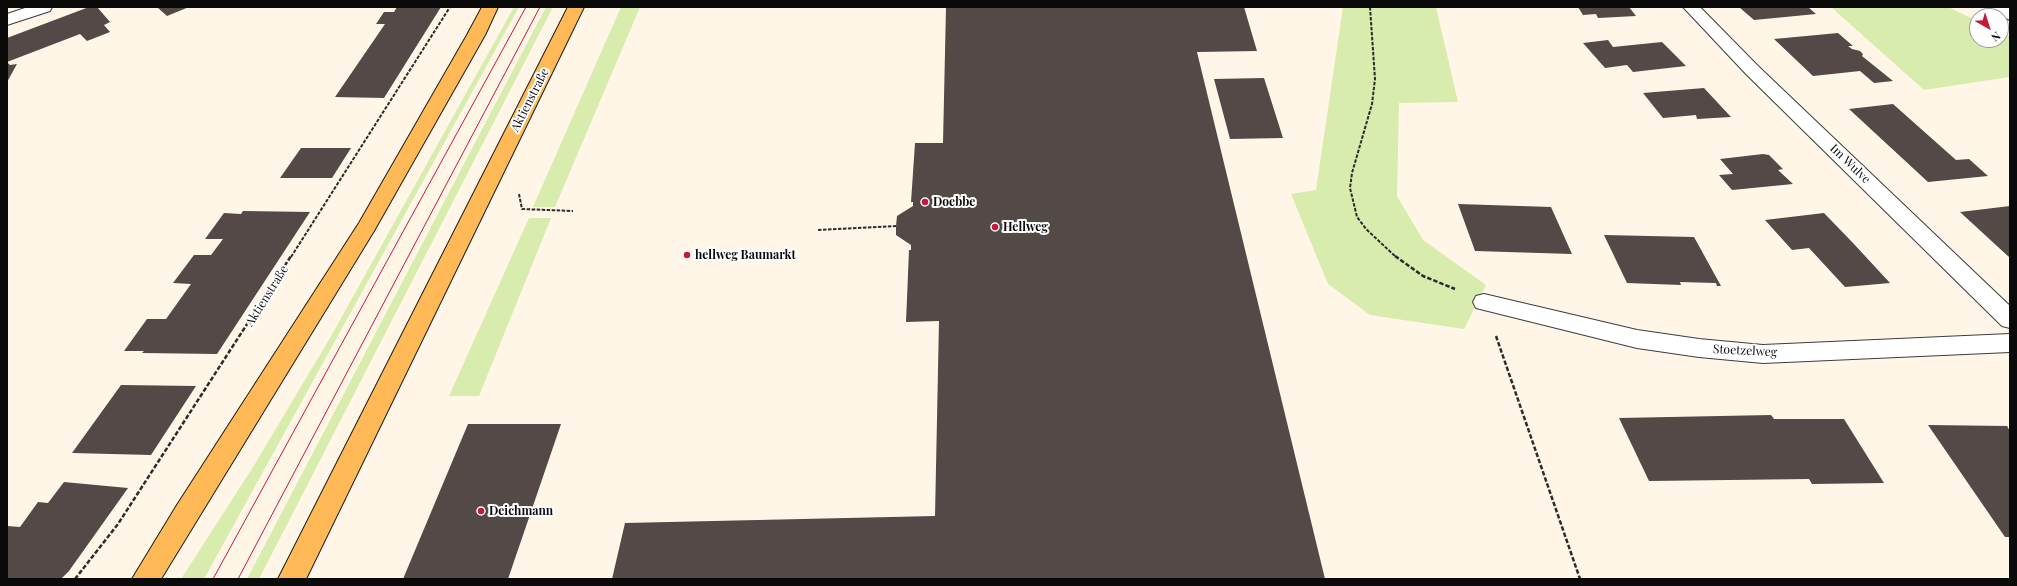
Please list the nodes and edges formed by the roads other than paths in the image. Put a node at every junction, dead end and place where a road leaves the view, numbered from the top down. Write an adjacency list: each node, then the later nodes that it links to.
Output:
1 (44, 7): 7 (street)
2 (490, 7): 11 (main road)
3 (576, 7): 14 (main road, Aktienstraße)
4 (1691, 7): 9 (street, Im Wulve)
5 (1996, 7): 6 (street)
6 (2010, 15)
7 (7, 20)
8 (1484, 302): 10 (street, Stoetzelweg)
9 (2010, 320)
10 (2010, 343)
11 (160, 555): 12 (main road); 13 (main road)
12 (138, 579)
13 (146, 579)
14 (292, 579)

